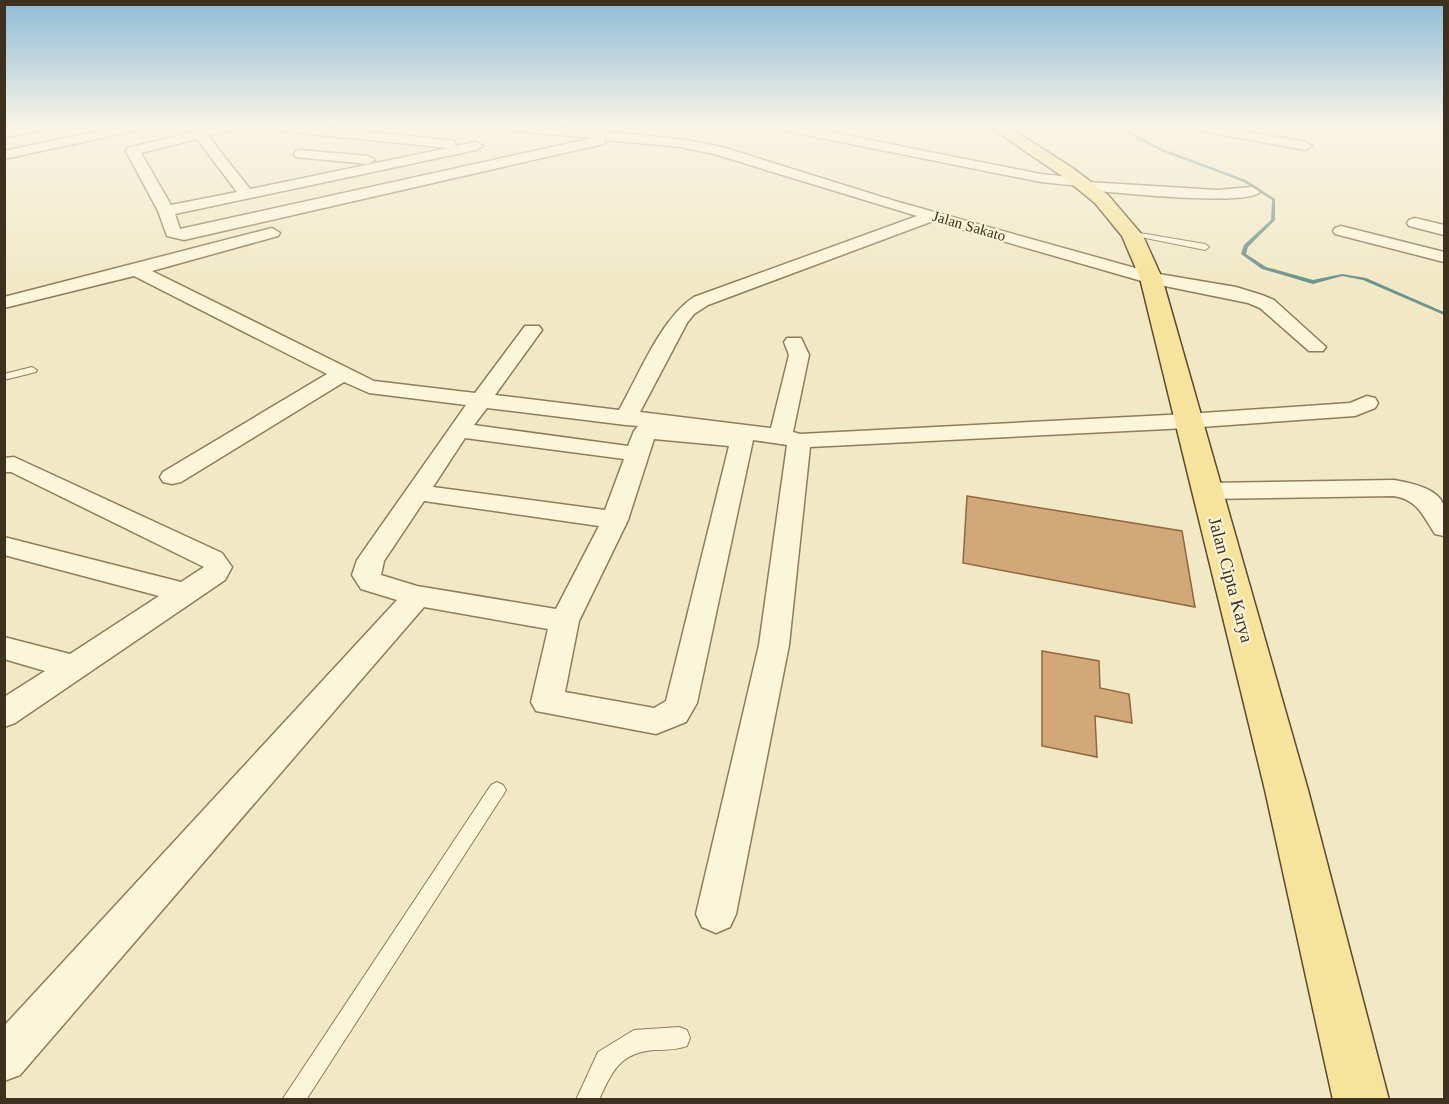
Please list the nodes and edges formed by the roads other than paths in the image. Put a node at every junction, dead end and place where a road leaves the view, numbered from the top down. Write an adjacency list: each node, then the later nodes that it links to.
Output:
1 (148, 178): 11 (street)
2 (233, 178): 10 (street)
3 (323, 178): 10 (street)
4 (444, 178): 11 (street)
5 (807, 178): 12 (street, Jalan Sakato)
6 (1039, 178): 8 (street)
7 (1074, 178): 8 (main road, Jalan Cipta Karya)
8 (1084, 184): 9 (street); 17 (main road, Jalan Cipta Karya)
9 (1252, 192)
10 (246, 194): 11 (street)
11 (166, 211)
12 (933, 216): 21 (street, Jalan Sakato); 31 (street)
13 (1415, 223): 15 (street)
14 (287, 230): 20 (street)
15 (1444, 230)
16 (1341, 231): 19 (street)
17 (1131, 233): 18 (lane); 21 (main road, Jalan Cipta Karya)
18 (1204, 247)
19 (1444, 257)
20 (135, 270): 22 (street); 27 (street)
21 (1151, 278): 25 (street, Jalan Sakato); 32 (main road, Jalan Cipta Karya)
22 (4, 303)
23 (532, 330): 29 (street)
24 (794, 342): 34 (street)
25 (1316, 347)
26 (32, 370): 28 (lane)
27 (341, 375): 29 (street); 37 (street)
28 (4, 377)
29 (480, 400): 31 (street); 33 (street)
30 (1367, 403): 32 (street)
31 (626, 418): 34 (street)
32 (1187, 421): 34 (street); 38 (main road, Jalan Cipta Karya)
33 (459, 429): 35 (street); 39 (street)
34 (790, 439): 50 (street)
35 (637, 454): 40 (street); 45 (street)
36 (4, 465): 43 (street)
37 (172, 477)
38 (1206, 491): 41 (street); 55 (main road, Jalan Cipta Karya)
39 (416, 492): 40 (street); 44 (street)
40 (615, 520): 45 (street)
41 (1444, 528)
42 (4, 546): 43 (street)
43 (185, 593): 47 (street)
44 (417, 596): 45 (street); 52 (street)
45 (564, 621)
46 (4, 648): 47 (street)
47 (74, 667): 48 (street)
48 (4, 714)
49 (497, 790): 53 (lane)
50 (717, 914)
51 (679, 1038): 54 (lane)
52 (4, 1059)
53 (293, 1100)
54 (587, 1100)
55 (1361, 1100)

